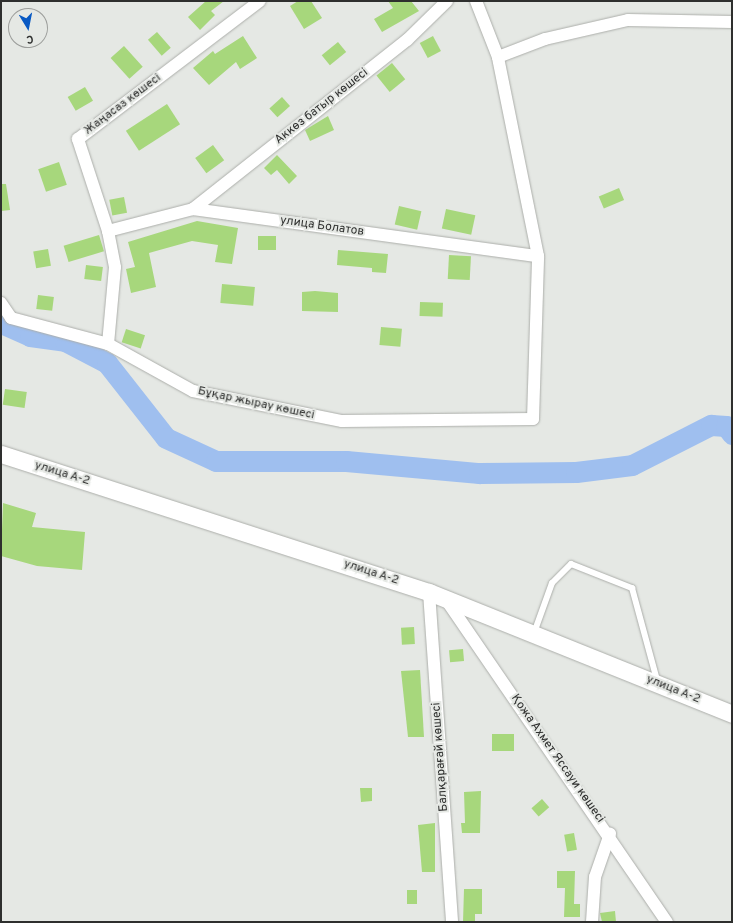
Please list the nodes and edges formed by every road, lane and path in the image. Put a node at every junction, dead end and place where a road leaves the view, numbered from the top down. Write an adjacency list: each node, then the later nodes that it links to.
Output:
1 (260, 1): 7 (street, Жаңасаз көшесі)
2 (447, 1): 6 (street, Аккөз батыр көшесі)
3 (476, 1): 5 (street)
4 (732, 22): 5 (street)
5 (498, 57): 8 (street)
6 (192, 209): 7 (street, улица Болатов); 8 (street, улица Болатов)
7 (108, 231): 10 (street, Жаңасаз көшесі)
8 (538, 256): 10 (street, Бұқар жырау көшесі)
9 (1, 303): 10 (street, Бұқар жырау көшесі)
10 (108, 344)
11 (1, 454): 12 (main road, улица А-2)
12 (429, 592): 13 (main road, улица А-2); 18 (street, Балқарағай көшесі)
13 (445, 598): 14 (main road, улица А-2); 17 (street, Қожа Ахмет Яссауи көшесі)
14 (534, 633): 15 (main road, улица А-2); 15 (lane)
15 (658, 684): 16 (main road, улица А-2)
16 (732, 714)
17 (610, 834): 19 (street); 20 (street, Қожа Ахмет Яссауи көшесі)
18 (452, 922)
19 (592, 922)
20 (667, 922)

